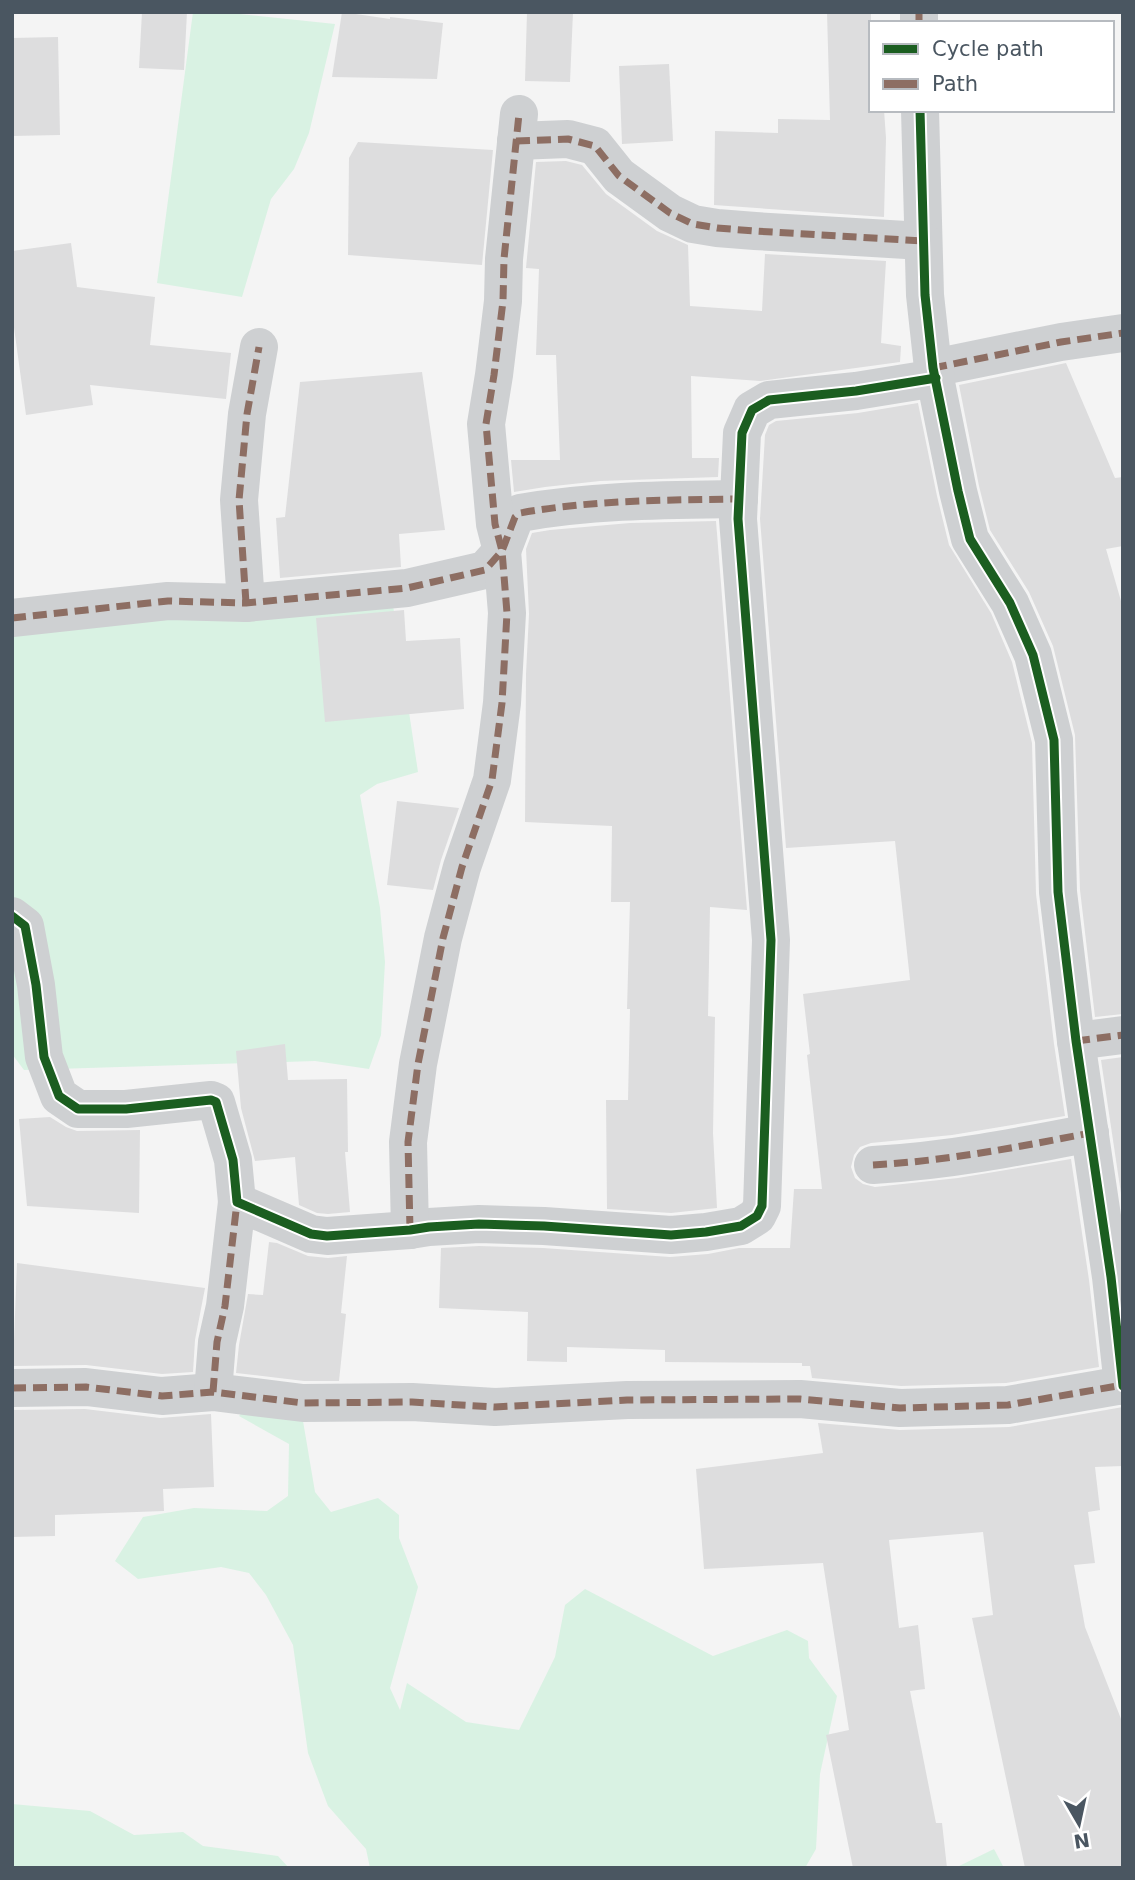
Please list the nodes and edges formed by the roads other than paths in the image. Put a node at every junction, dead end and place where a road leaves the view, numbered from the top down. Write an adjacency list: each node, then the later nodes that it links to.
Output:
1 (920, 112): 2 (street)
2 (923, 241): 5 (street); 7 (street)
3 (1123, 333): 5 (street)
4 (259, 348): 8 (street)
5 (934, 373): 6 (street); 12 (street)
6 (739, 499): 7 (street); 16 (street)
7 (502, 551): 8 (street); 16 (street)
8 (246, 603): 9 (street)
9 (12, 618)
10 (12, 916): 15 (street)
11 (1123, 1035): 12 (street)
12 (1076, 1041): 13 (street)
13 (1090, 1133): 14 (street); 17 (street)
14 (873, 1165)
15 (237, 1202): 16 (street); 19 (street)
16 (410, 1230)
17 (1123, 1385): 19 (street)
18 (12, 1388): 19 (street)
19 (213, 1392)

